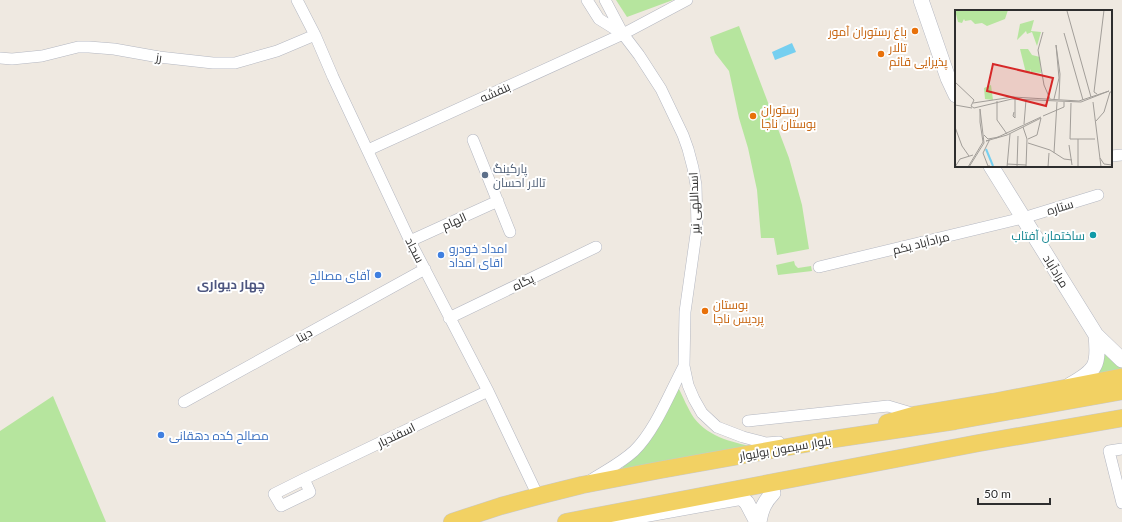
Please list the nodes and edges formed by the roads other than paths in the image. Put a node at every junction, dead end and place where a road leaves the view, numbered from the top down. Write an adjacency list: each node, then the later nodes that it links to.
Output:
1 (297, 0): 7 (street, سجاد)
2 (587, 0): 6 (street, اسداللهی نیر)
3 (605, 0): 6 (street, اسداللهی نیر)
4 (687, 0): 6 (street, بنفشه)
5 (921, 0): 9 (street)
6 (623, 34): 11 (street, بنفشه); 26 (street, اسداللهی نیر)
7 (315, 35): 8 (street, رز); 11 (street, سجاد)
8 (0, 58)
9 (955, 93)
10 (473, 140): 16 (street)
11 (368, 150): 19 (street, سجاد)
12 (1122, 155): 13 (street)
13 (1112, 156)
14 (992, 167): 17 (street, مرادآباد)
15 (1098, 195): 17 (street, ستاره)
16 (498, 201): 18 (street); 19 (street, الهام)
17 (1023, 218): 21 (street, مرادآباد یکم); 24 (street, مرادآباد)
18 (510, 232)
19 (410, 241): 22 (street, سجاد)
20 (596, 247): 23 (street, پگاه)
21 (819, 267)
22 (425, 269): 23 (street, سجاد); 31 (street, دینا)
23 (450, 318): 30 (street, سجاد)
24 (1096, 335): 25 (street, مرادآباد); 28 (street)
25 (1122, 360)
26 (684, 366): 35 (street, اسداللهی نیر); 39 (street, اسداللهی نیر)
27 (1122, 377): 28 (main road)
28 (1065, 388): 32 (main road)
29 (1122, 390): 35 (main road, بلوار سیمون بولیوار)
30 (488, 391): 38 (street, اسفندیار); 42 (street, سجاد)
31 (184, 402)
32 (915, 415): 34 (street); 35 (main road)
33 (1122, 418): 36 (main road)
34 (748, 422)
35 (827, 440): 39 (main road, بلوار سیمون بولیوار)
36 (979, 443): 40 (main road); 41 (main road)
37 (1122, 449): 43 (street)
38 (304, 479)
39 (582, 486): 42 (main road, بلوار سیمون بولیوار)
40 (773, 493): 41 (main road); 47 (street)
41 (738, 494): 45 (main road); 46 (street); 47 (street)
42 (538, 496): 44 (main road, بلوار سیمون بولیوار)
43 (1122, 503)
44 (452, 522)
45 (566, 522)
46 (616, 522)
47 (758, 522)

